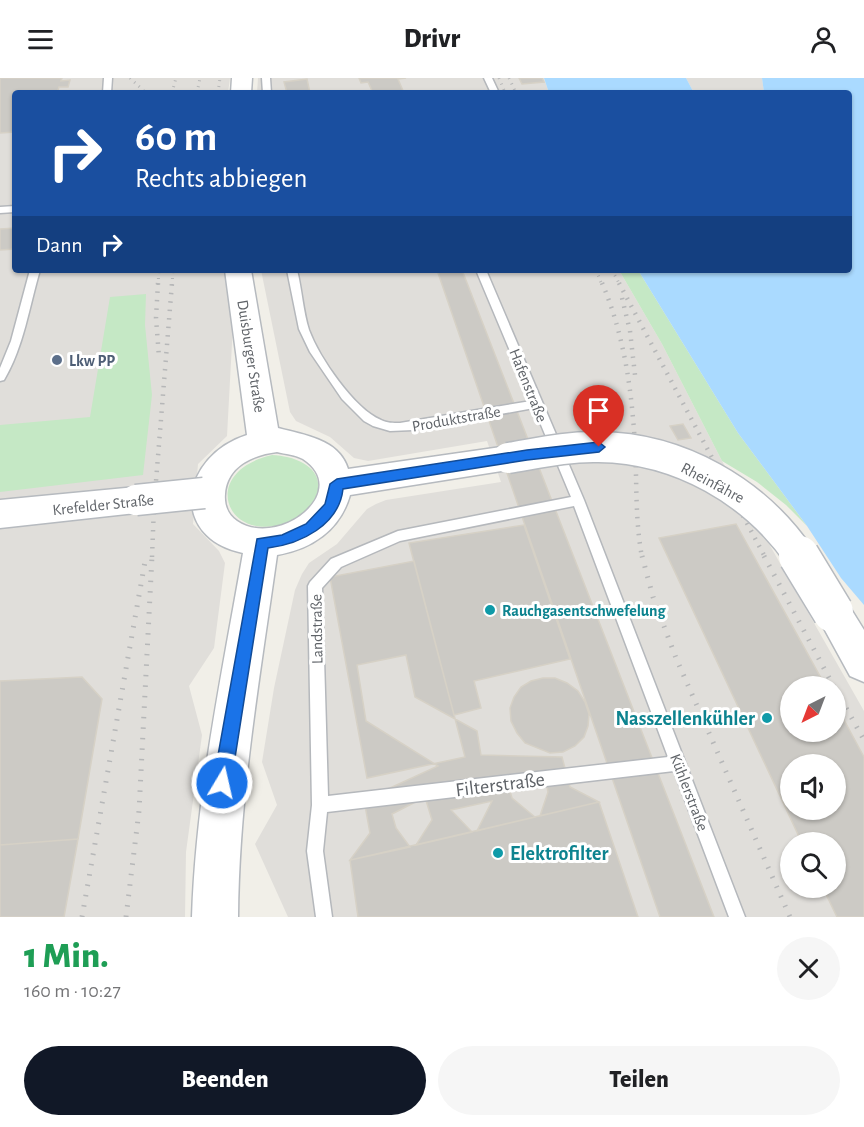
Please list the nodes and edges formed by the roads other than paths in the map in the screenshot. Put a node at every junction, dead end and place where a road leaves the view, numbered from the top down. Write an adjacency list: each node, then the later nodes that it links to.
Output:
1 (488, 78): 2 (lane)
2 (493, 90)
3 (34, 273): 7 (lane)
4 (238, 273): 9 (street, Duisburger Straße)
5 (296, 273): 8 (lane, Produktstraße)
6 (482, 273): 8 (lane, Hafenstraße)
7 (0, 377)
8 (536, 404): 12 (lane, Hafenstraße)
9 (263, 442): 10 (street); 11 (street)
10 (337, 484): 14 (street); 15 (street, Rheinfähre, bridge)
11 (205, 493): 13 (street, Krefelder Straße, bridge); 14 (street)
12 (578, 500): 16 (lane, Kühlerstraße); 17 (lane, Landstraße)
13 (0, 514)
14 (262, 543): 18 (street)
15 (864, 664)
16 (679, 764): 17 (lane, Filterstraße); 20 (lane, Kühlerstraße)
17 (320, 805): 19 (lane, Landstraße)
18 (216, 917)
19 (324, 917)
20 (738, 917)

